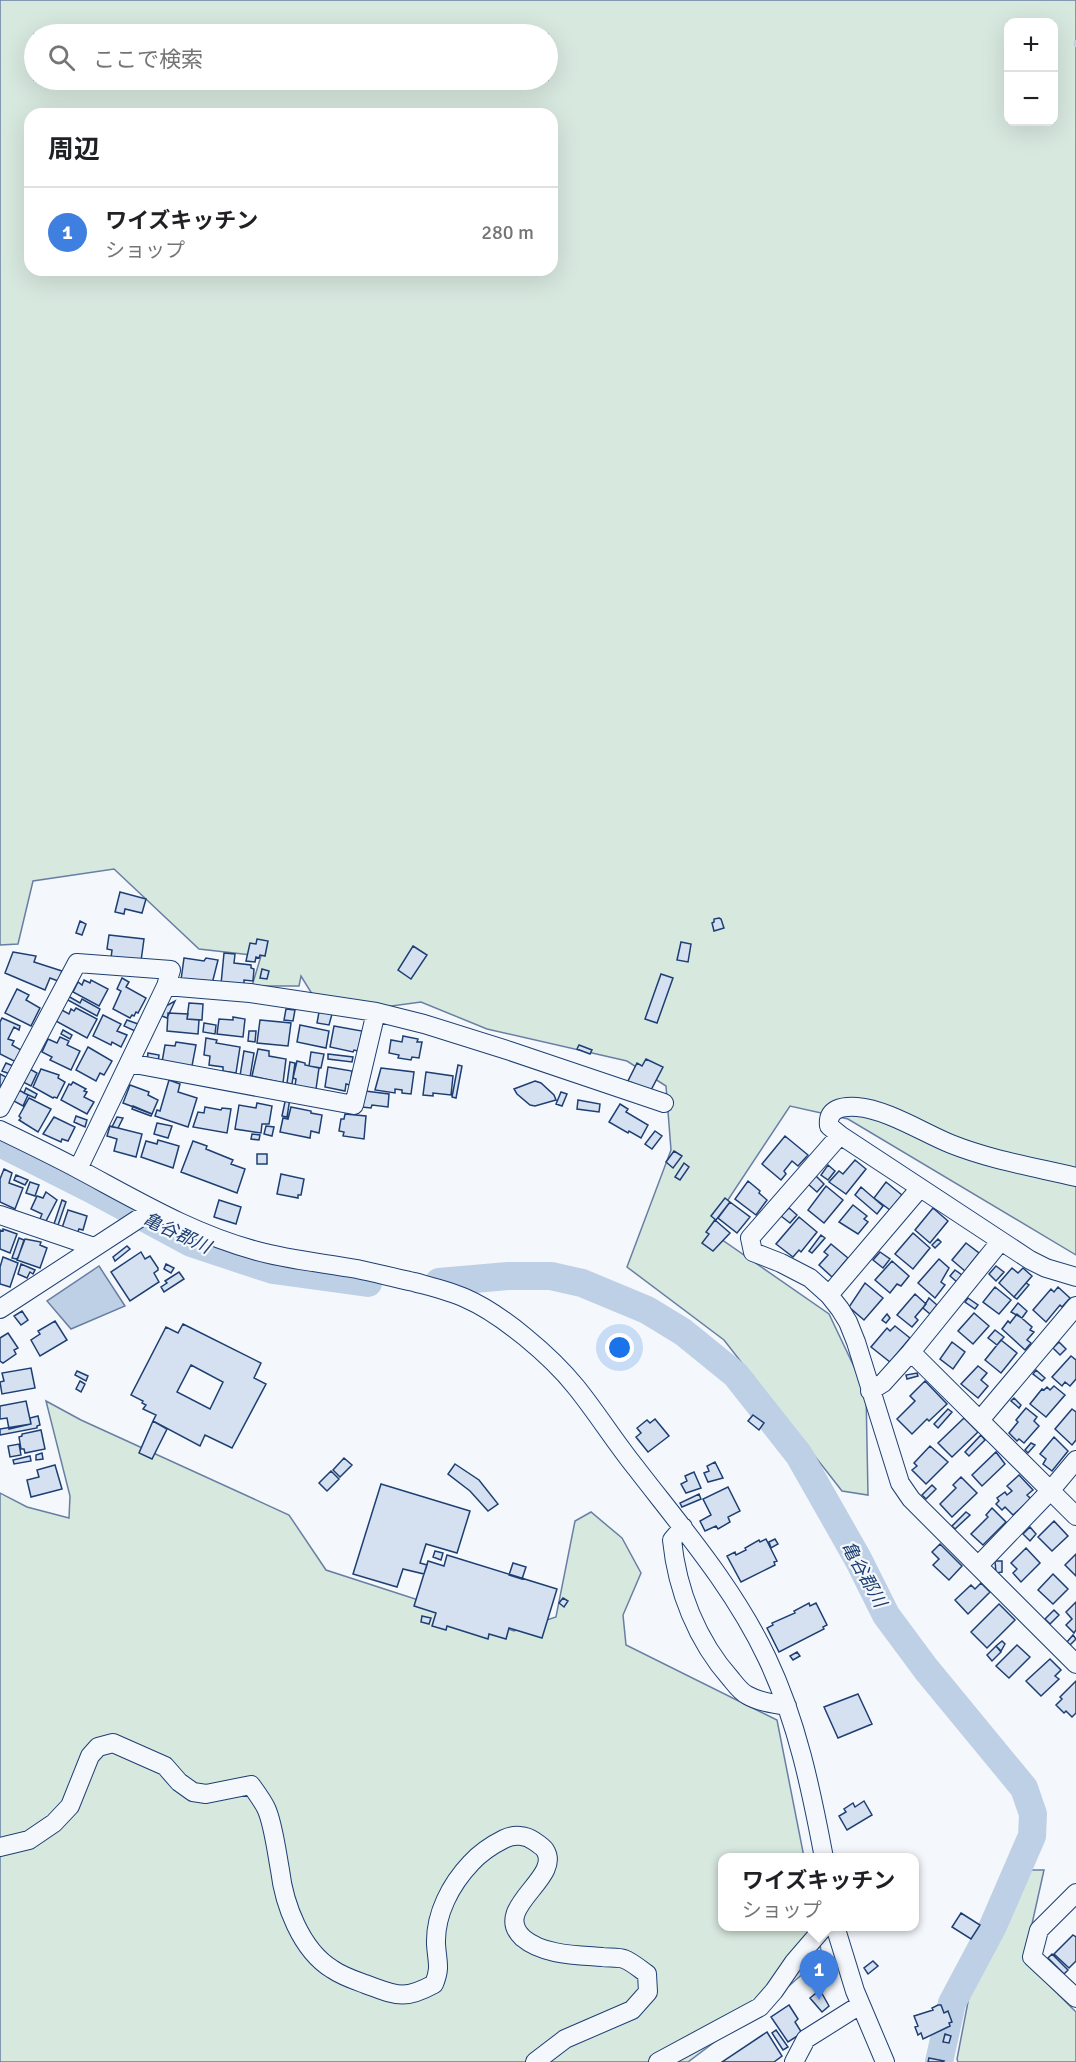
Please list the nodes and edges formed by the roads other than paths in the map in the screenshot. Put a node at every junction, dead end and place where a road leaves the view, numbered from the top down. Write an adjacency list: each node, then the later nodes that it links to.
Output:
1 (166, 986): 2 (street); 3 (street); 5 (street)
2 (376, 1012): 3 (street); 4 (street)
3 (129, 1063): 8 (street)
4 (664, 1103)
5 (0, 1108)
6 (0, 1130): 8 (street)
7 (840, 1135): 9 (street); 10 (street); 16 (street)
8 (78, 1169): 11 (street)
9 (1076, 1177)
10 (920, 1188): 13 (street); 16 (street)
11 (152, 1210): 14 (street); 25 (street)
12 (0, 1215): 14 (street)
13 (1000, 1242): 15 (street); 19 (street)
14 (94, 1246): 17 (street)
15 (1076, 1277)
16 (829, 1295): 20 (street)
17 (4, 1301)
18 (1076, 1306): 21 (street)
19 (911, 1352): 20 (street); 21 (street)
20 (870, 1391): 26 (street)
21 (980, 1420): 23 (street)
22 (1076, 1460): 23 (street)
23 (1050, 1491): 24 (street); 26 (street)
24 (1076, 1516)
25 (683, 1527): 28 (street); 28 (street)
26 (978, 1566): 27 (street)
27 (1076, 1664)
28 (787, 1706): 30 (street)
29 (0, 1847): 36 (street)
30 (823, 1853)
31 (1076, 1893): 34 (street)
32 (821, 1931): 37 (street)
33 (837, 1931): 35 (street)
34 (1076, 1998)
35 (860, 2005): 38 (street); 39 (street)
36 (535, 2062)
37 (658, 2062)
38 (794, 2062)
39 (885, 2062)

